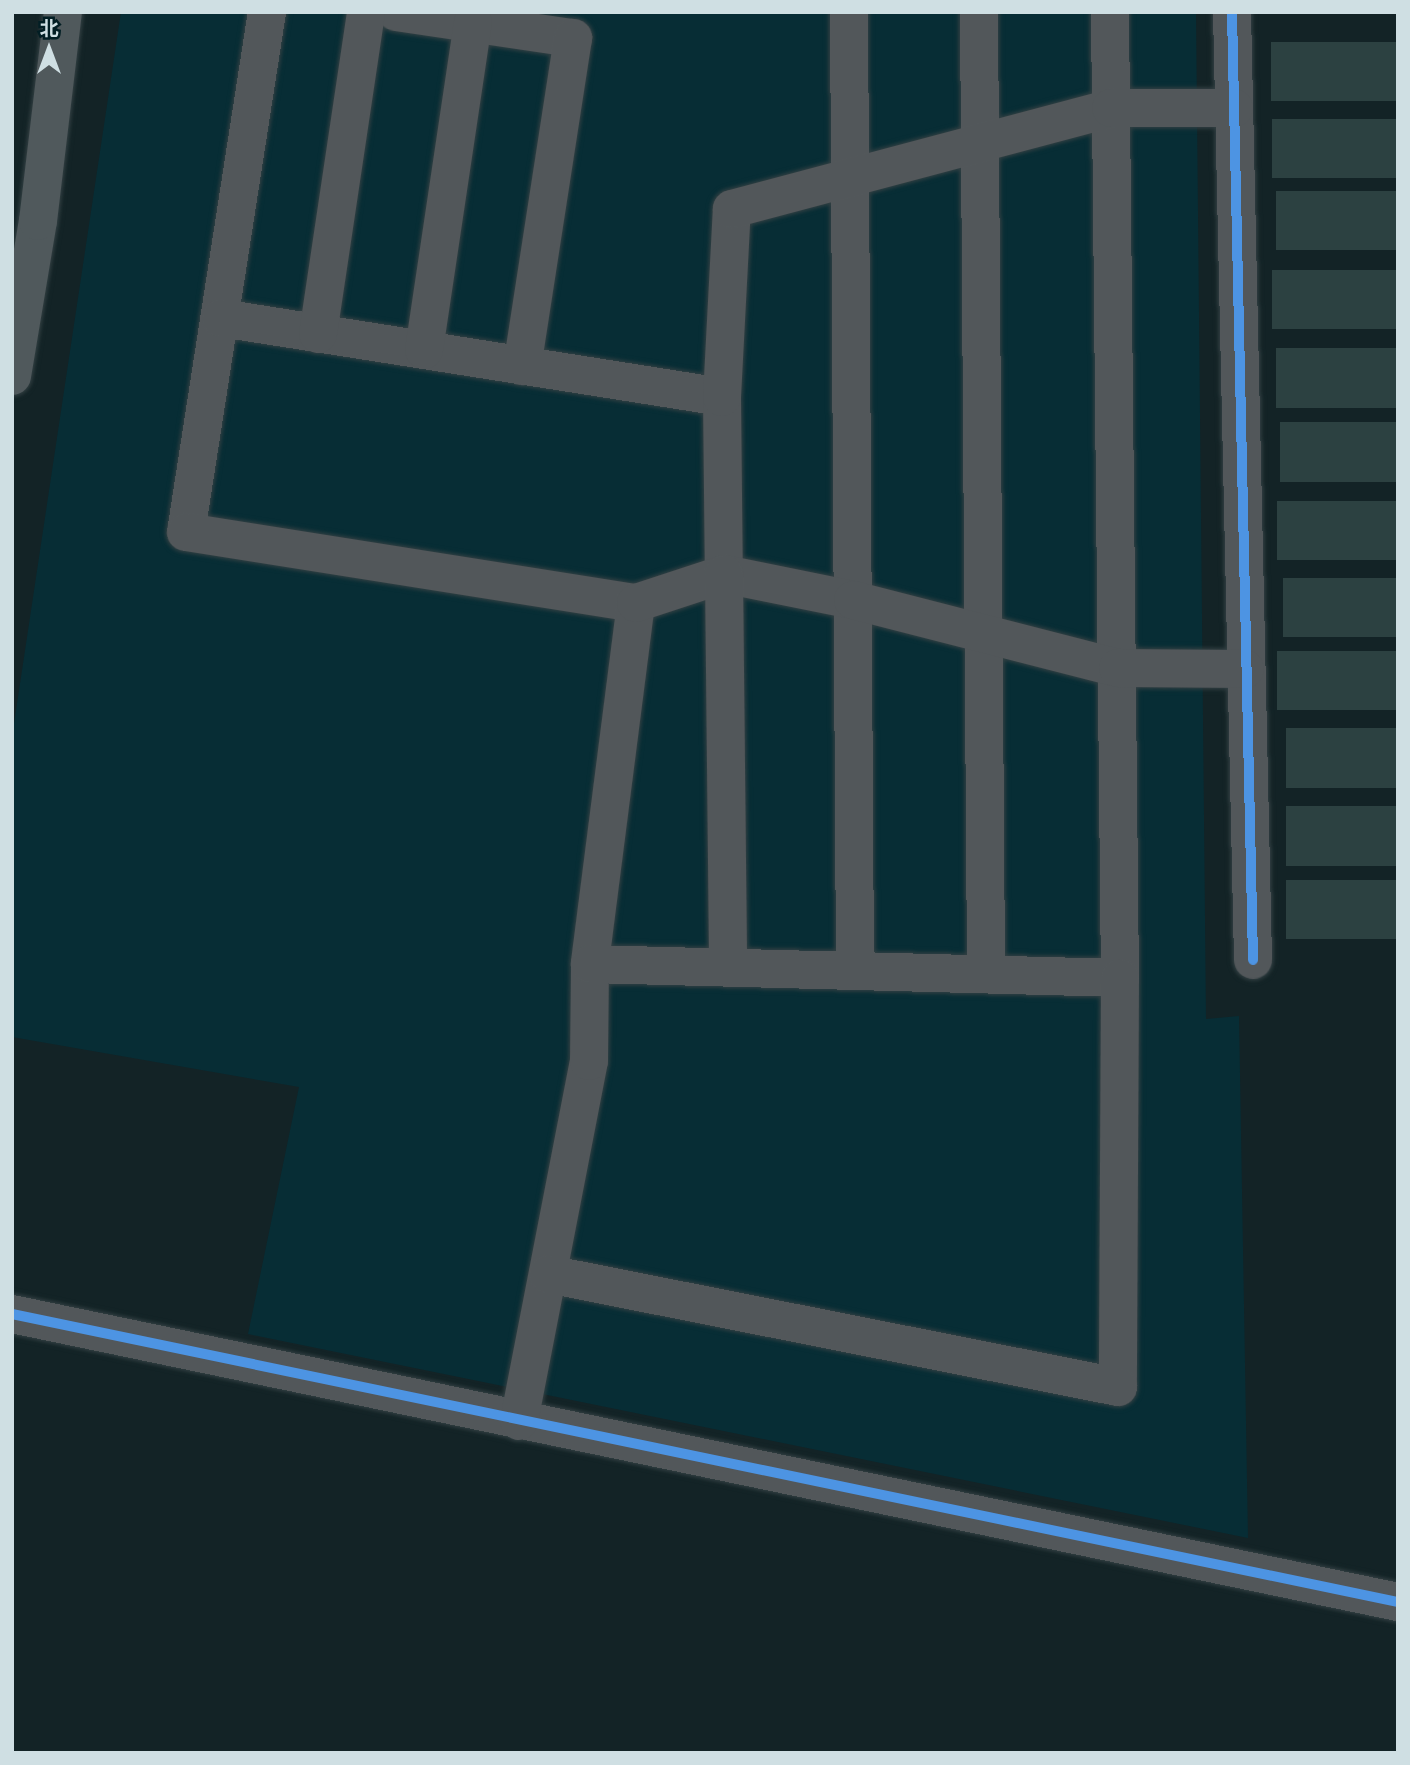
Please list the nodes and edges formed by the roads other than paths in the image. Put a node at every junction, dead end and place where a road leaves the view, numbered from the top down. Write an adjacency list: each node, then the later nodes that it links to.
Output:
1 (63, 12): 18 (main road)
2 (267, 12): 14 (street)
3 (366, 12): 15 (street)
4 (396, 12): 9 (street)
5 (849, 12): 13 (street)
6 (979, 12): 12 (street)
7 (1110, 12): 10 (street)
8 (1232, 12): 11 (street)
9 (473, 23): 16 (street); 17 (street)
10 (1111, 108): 11 (street); 12 (street); 24 (street)
11 (1234, 108): 25 (street)
12 (980, 143): 13 (street); 23 (street)
13 (850, 177): 19 (street); 21 (street)
14 (221, 318): 15 (street); 22 (street)
15 (318, 334): 16 (street)
16 (424, 350): 17 (street)
17 (522, 366): 19 (street)
18 (12, 376)
19 (722, 397): 20 (street)
20 (724, 574): 21 (street); 22 (street); 28 (street)
21 (853, 600): 23 (street); 29 (street)
22 (636, 603): 27 (street)
23 (984, 634): 24 (street); 30 (street)
24 (1118, 668): 25 (street); 31 (street)
25 (1245, 669): 26 (street)
26 (1253, 960)
27 (590, 964): 28 (street); 32 (street)
28 (728, 967): 29 (street)
29 (855, 971): 30 (street)
30 (986, 974): 31 (street)
31 (1120, 978): 32 (street)
32 (548, 1274): 34 (street)
33 (12, 1314): 34 (street)
34 (519, 1421): 35 (street)
35 (1398, 1602)

